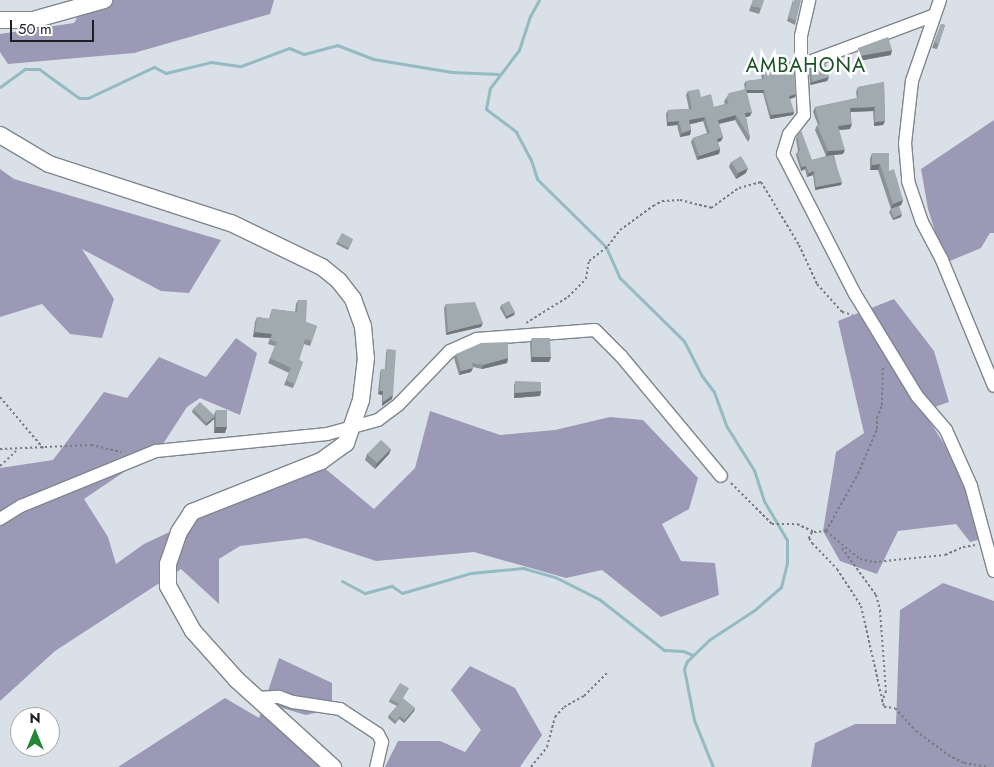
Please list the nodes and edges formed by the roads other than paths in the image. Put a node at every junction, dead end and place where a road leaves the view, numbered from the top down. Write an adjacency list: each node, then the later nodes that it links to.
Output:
1 (104, 0): 5 (street)
2 (809, 0): 6 (street)
3 (940, 0): 4 (street)
4 (932, 16): 6 (street); 8 (street)
5 (0, 20)
6 (801, 65): 12 (street)
7 (0, 135): 9 (street)
8 (994, 386)
9 (350, 429): 10 (street); 11 (street); 13 (street)
10 (721, 476)
11 (0, 519)
12 (994, 571)
13 (257, 698): 14 (street); 15 (street)
14 (333, 767)
15 (376, 767)

